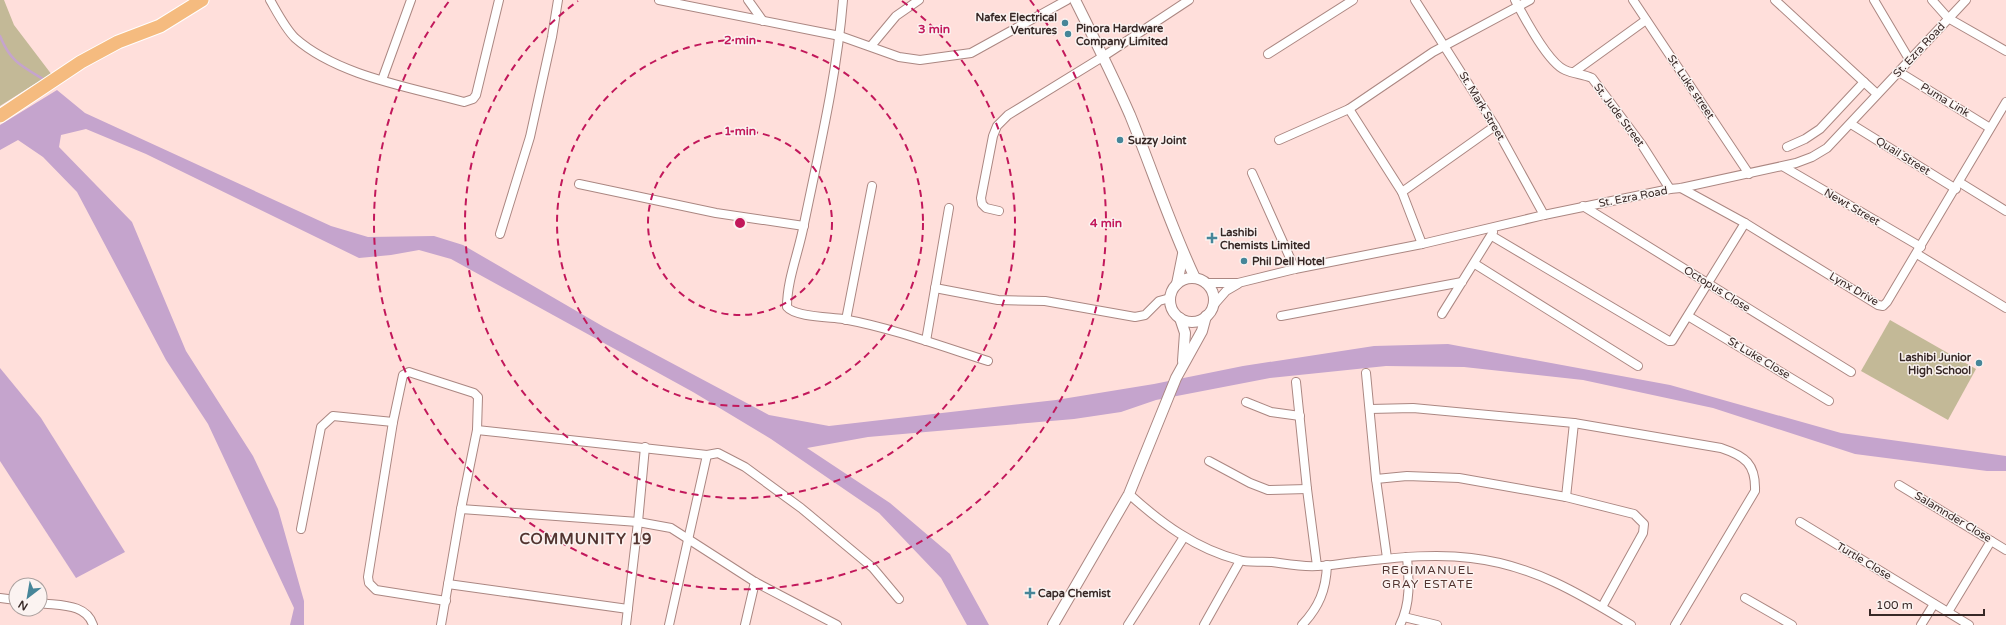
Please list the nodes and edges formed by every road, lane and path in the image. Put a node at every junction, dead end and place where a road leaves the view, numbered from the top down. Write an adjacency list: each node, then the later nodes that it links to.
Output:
1 (202, 0): 40 (main road)
2 (270, 0): 34 (street)
3 (411, 0): 34 (street)
4 (499, 0): 34 (street)
5 (558, 0): 63 (street)
6 (659, 0): 24 (street)
7 (748, 0): 24 (street)
8 (843, 0): 25 (street)
9 (919, 0): 27 (street)
10 (1067, 0): 27 (street)
11 (1075, 0): 30 (street)
12 (1189, 0): 30 (street)
13 (1353, 0): 29 (street)
14 (1415, 0): 26 (street, St. Mark Street)
15 (1530, 0): 21 (street)
16 (1633, 0): 23 (street, St. Luke street)
17 (1775, 0): 35 (street)
18 (1874, 0): 31 (street)
19 (1932, 0): 22 (street)
20 (1966, 0): 22 (street, St. Ezra Road)
21 (1516, 3): 26 (street); 32 (street, St. Jude Street)
22 (1948, 18): 28 (street); 31 (street, St. Ezra Road)
23 (1646, 20): 32 (street); 48 (street, St. Luke street)
24 (763, 21): 25 (street)
25 (840, 36): 27 (street); 61 (street)
26 (1445, 45): 38 (street); 42 (street, St. Mark Street)
27 (871, 46)
28 (2006, 51)
29 (1268, 54)
30 (1104, 56): 57 (street); 67 (street)
31 (1910, 59): 33 (street, St. Ezra Road)
32 (1574, 72): 53 (street, St. Jude Street)
33 (1898, 72): 36 (street, St. Ezra Road); 43 (street, Puma Link)
34 (382, 80)
35 (1864, 82): 36 (street); 45 (street)
36 (1877, 94): 41 (street, St. Ezra Road)
37 (2006, 102): 39 (street, Lynx Drive)
38 (1349, 109): 44 (street); 54 (street)
39 (2004, 111): 43 (street, Lynx Drive)
40 (0, 116)
41 (1851, 124): 46 (street, St. Ezra Road); 51 (street, Quail Street)
42 (1495, 126): 54 (street); 59 (street, St. Mark Street)
43 (1990, 128): 51 (street, Lynx Drive)
44 (1279, 140)
45 (1787, 147)
46 (1784, 167): 48 (street, St. Ezra Road); 66 (street, Newt Street)
47 (1252, 173): 69 (street)
48 (1749, 174): 52 (street, St. Ezra Road)
49 (579, 184): 61 (street)
50 (872, 186): 85 (street)
51 (1957, 186): 58 (street, Quail Street); 66 (street, Lynx Drive)
52 (1681, 188): 53 (street, St. Ezra Road); 60 (street, Lynx Drive)
53 (1670, 189): 55 (street, St. Ezra Road)
54 (1402, 192): 65 (street)
55 (1584, 206): 59 (street, St. Ezra Road); 75 (street, Octopus Close)
56 (949, 208): 76 (street)
57 (999, 210)
58 (2006, 211)
59 (1544, 214): 62 (street, St. Ezra Road)
60 (1745, 223): 66 (street, Lynx Drive); 75 (street)
61 (804, 226): 85 (street)
62 (1496, 226): 64 (street); 65 (street, St. Ezra Road)
63 (500, 234)
64 (1492, 236): 68 (street); 83 (street)
65 (1422, 244): 69 (street, St. Ezra Road)
66 (1919, 251): 79 (street, Newt Street)
67 (1183, 254): 70 (street); 74 (street)
68 (1475, 264): 71 (street); 89 (street)
69 (1295, 269): 73 (street, St. Ezra Road)
70 (1195, 278): 72 (street); 74 (street)
71 (1462, 282): 80 (street); 82 (street)
72 (1205, 283): 73 (street); 78 (street)
73 (1238, 283): 78 (street)
74 (1177, 284): 77 (street)
75 (1708, 284): 83 (street); 90 (street, Octopus Close)
76 (935, 288): 77 (street); 86 (street)
77 (1170, 298): 84 (street)
78 (1212, 307): 81 (street)
79 (2006, 308)
80 (1442, 314)
81 (1206, 316): 84 (street); 88 (street)
82 (1281, 316)
83 (1688, 316): 93 (street, St Luke Close)
84 (1180, 318): 88 (street)
85 (846, 320): 86 (street)
86 (926, 341): 87 (street)
87 (988, 362)
88 (1183, 362): 106 (street)
89 (1638, 366)
90 (1850, 372)
91 (1366, 373): 95 (street)
92 (1296, 382): 96 (street)
93 (1829, 401)
94 (1246, 402): 96 (street)
95 (1370, 409): 98 (street); 103 (street)
96 (1300, 416): 105 (street)
97 (393, 422): 99 (street); 111 (street); 125 (street)
98 (1574, 423): 107 (street); 145 (street)
99 (477, 430): 100 (street); 108 (street)
100 (645, 447): 101 (street); 109 (street)
101 (707, 455): 113 (street); 124 (street)
102 (1209, 461): 105 (street)
103 (1376, 479): 107 (street); 117 (street)
104 (1899, 485): 114 (street, Salamnder Close)
105 (1307, 489): 120 (street)
106 (1129, 494): 112 (street); 138 (street)
107 (1566, 497): 128 (street)
108 (461, 509): 109 (street); 122 (street)
109 (638, 522): 113 (street); 129 (street)
110 (1800, 522): 127 (street, Turtle Close)
111 (301, 529)
112 (1184, 538): 118 (street); 139 (street)
113 (688, 540): 121 (street); 135 (street)
114 (1991, 540): 115 (street, Salamnder Close); 130 (street)
115 (2006, 550)
116 (1407, 557): 117 (street); 128 (street); 131 (street)
117 (1387, 558): 119 (street)
118 (1240, 561): 120 (street); 140 (street)
119 (1327, 565): 120 (street); 141 (street)
120 (1317, 566)
121 (755, 582): 136 (street); 137 (street)
122 (448, 584): 125 (street); 129 (street)
123 (1745, 598): 146 (street)
124 (899, 599)
125 (446, 601): 133 (street)
126 (48, 604): 132 (street)
127 (1934, 604): 130 (street, Turtle Close); 147 (street)
128 (1602, 607): 144 (street)
129 (628, 609): 134 (street)
130 (1948, 612): 148 (street, Turtle Close)
131 (1404, 617): 142 (street); 143 (street)
132 (93, 625)
133 (441, 625)
134 (626, 625)
135 (669, 625)
136 (746, 625)
137 (837, 625)
138 (1053, 625)
139 (1128, 625)
140 (1204, 625)
141 (1302, 625)
142 (1400, 625)
143 (1438, 625)
144 (1631, 625)
145 (1675, 625)
146 (1792, 625)
147 (1921, 625)
148 (1969, 625)

